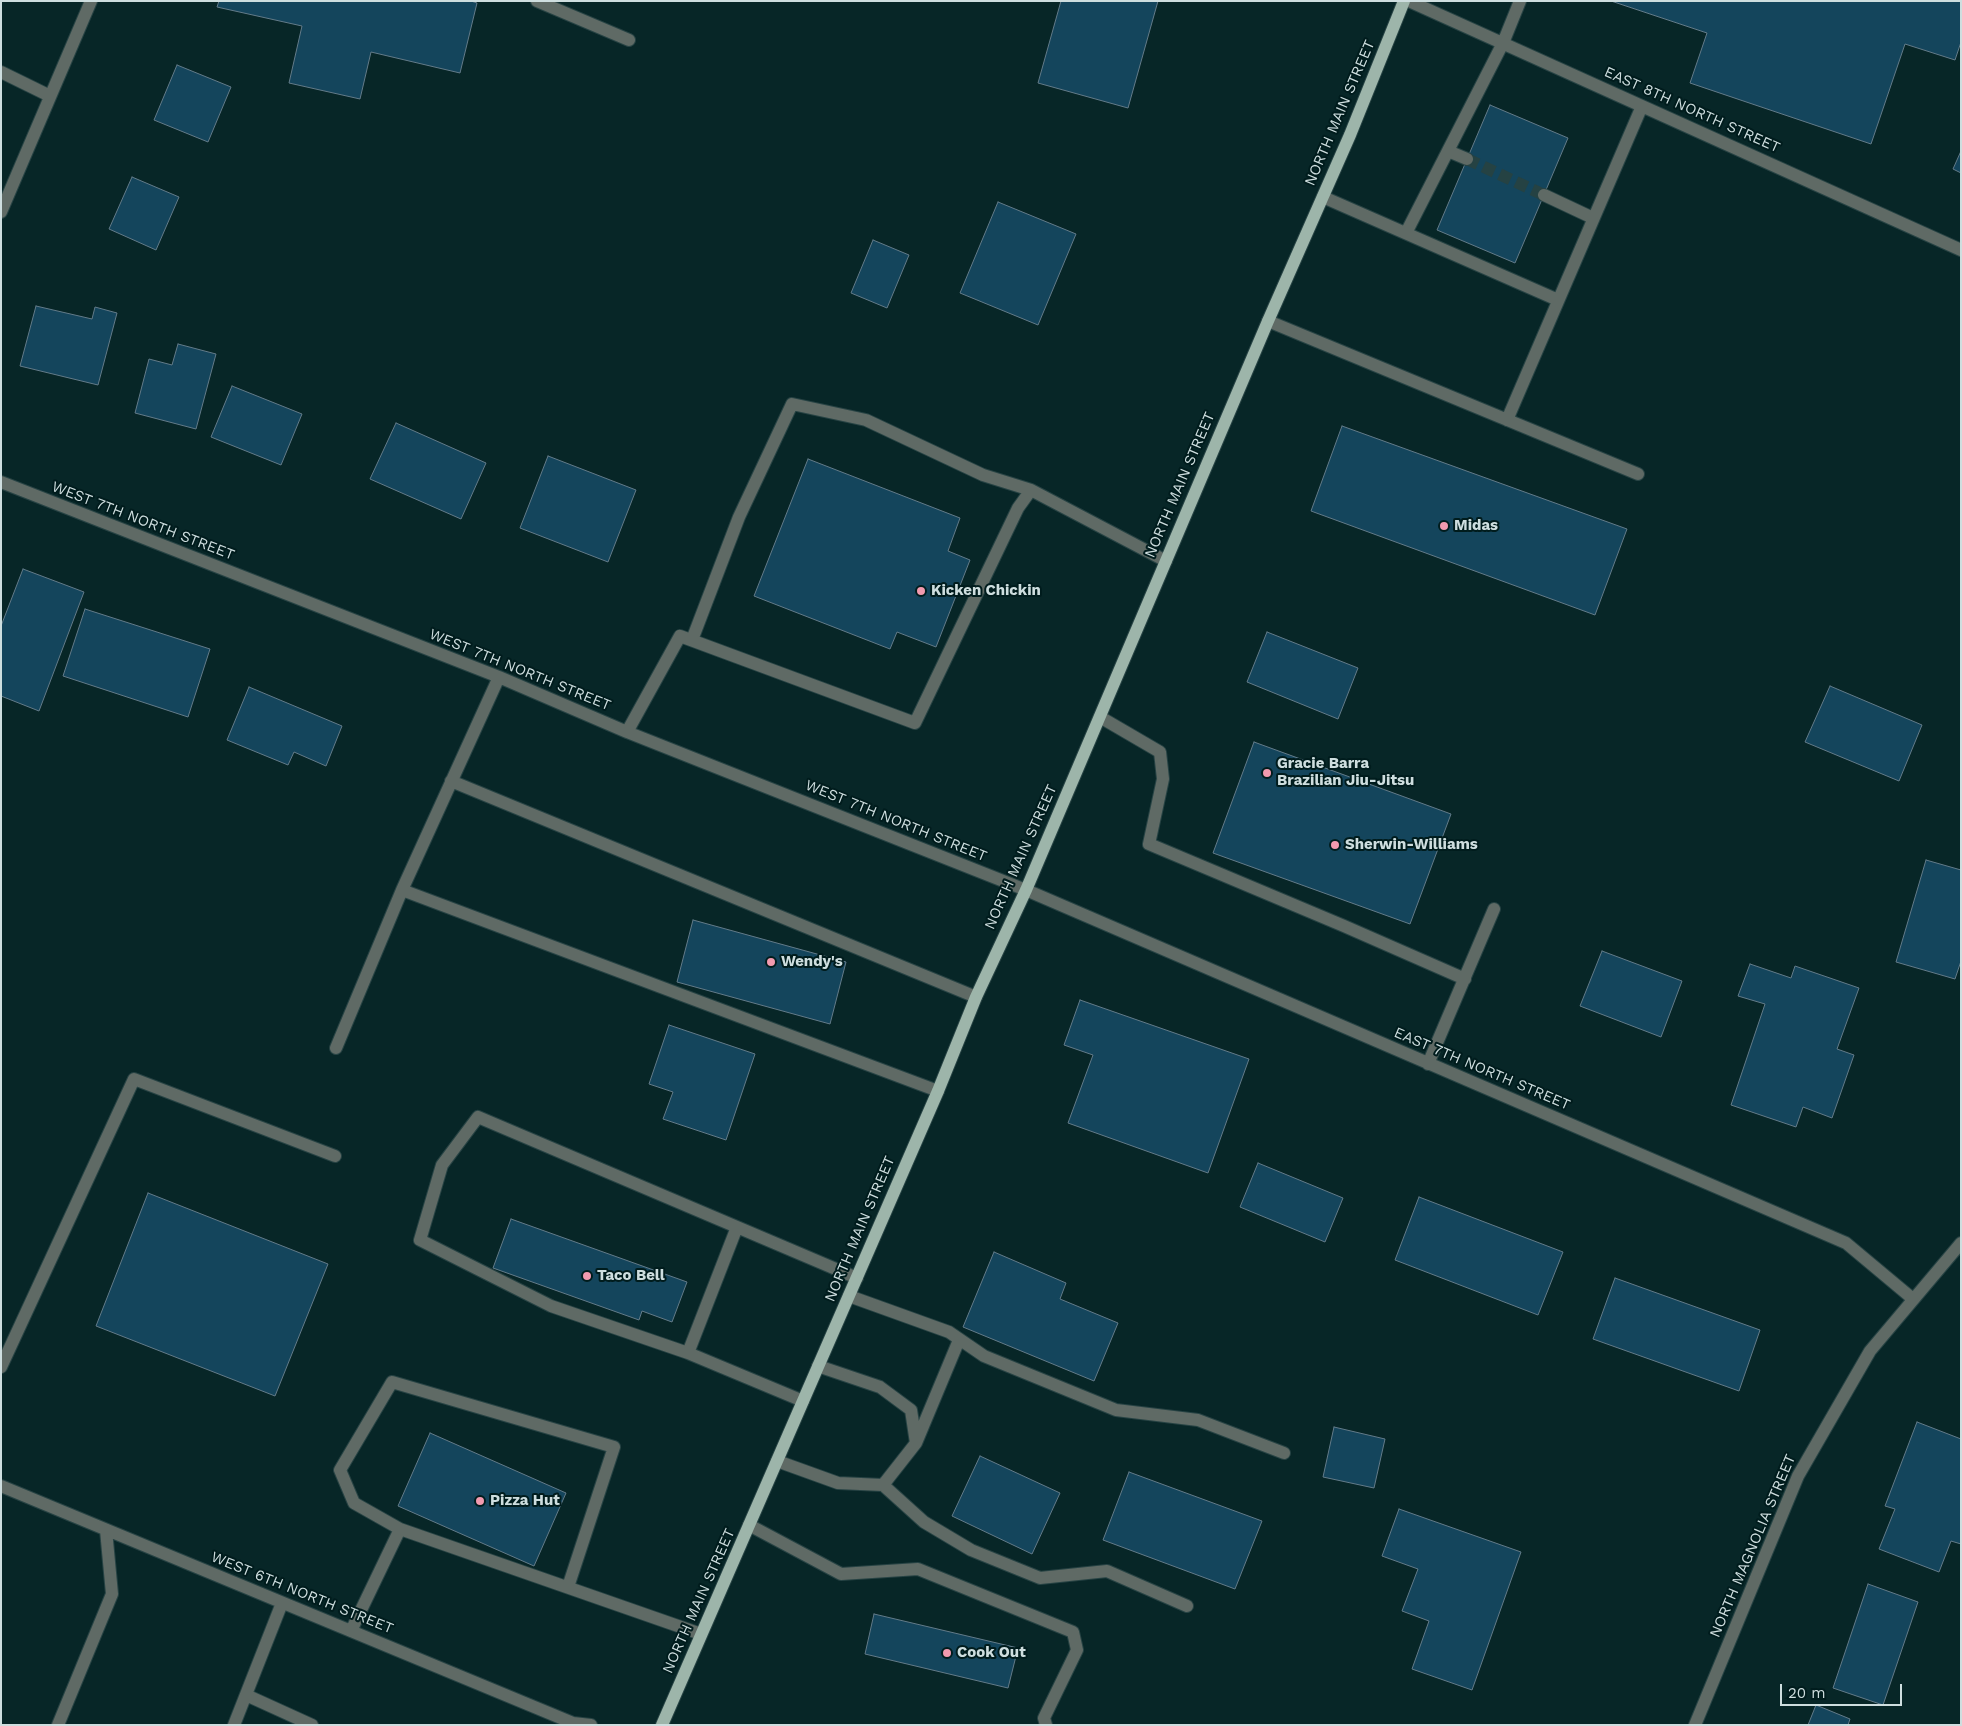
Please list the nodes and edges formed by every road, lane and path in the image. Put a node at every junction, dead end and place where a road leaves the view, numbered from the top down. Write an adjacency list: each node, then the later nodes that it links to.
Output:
1 (91, 1): 9 (street)
2 (537, 1): 6 (street)
3 (1404, 1): 14 (main road, NORTH MAIN STREET)
4 (1410, 1): 7 (street, EAST 8TH NORTH STREET)
5 (1520, 1): 7 (street)
6 (629, 40)
7 (1503, 43): 10 (street, EAST 8TH NORTH STREET); 11 (street)
8 (1, 72): 9 (street)
9 (50, 96): 15 (street)
10 (1642, 106): 16 (street); 18 (street, EAST 8TH NORTH STREET)
11 (1448, 151): 12 (street); 17 (street)
12 (1467, 159)
13 (1544, 194): 16 (street)
14 (1323, 197): 17 (street); 20 (main road, NORTH MAIN STREET)
15 (1, 212)
16 (1593, 218): 19 (street)
17 (1406, 233): 19 (street)
18 (1961, 250)
19 (1558, 300): 21 (street)
20 (1268, 322): 21 (street); 25 (main road, NORTH MAIN STREET)
21 (1506, 420): 22 (street)
22 (1638, 474)
23 (1, 482): 27 (street, WEST 7TH NORTH STREET)
24 (1031, 490): 25 (street); 26 (street); 26 (street)
25 (1166, 561): 28 (main road, NORTH MAIN STREET)
26 (692, 640): 29 (street)
27 (499, 677): 29 (street, WEST 7TH NORTH STREET); 30 (street)
28 (1100, 717): 32 (main road, NORTH MAIN STREET); 34 (street)
29 (626, 732): 32 (street, WEST 7TH NORTH STREET)
30 (451, 782): 31 (street); 35 (street)
31 (402, 890): 36 (street); 38 (street)
32 (1026, 890): 35 (main road, NORTH MAIN STREET); 37 (street, EAST 7TH NORTH STREET)
33 (1494, 909): 34 (street)
34 (1465, 979): 37 (street)
35 (976, 997): 38 (main road, NORTH MAIN STREET)
36 (336, 1048)
37 (1428, 1064): 44 (street, EAST 7TH NORTH STREET)
38 (938, 1091): 42 (main road, NORTH MAIN STREET)
39 (335, 1156): 48 (street)
40 (737, 1227): 42 (street); 46 (street); 46 (street)
41 (1961, 1243): 44 (street, NORTH MAGNOLIA STREET)
42 (857, 1278): 43 (main road, NORTH MAIN STREET)
43 (849, 1296): 45 (street); 47 (main road, NORTH MAIN STREET)
44 (1913, 1299): 70 (street, NORTH MAGNOLIA STREET)
45 (959, 1340): 50 (street); 51 (street)
46 (688, 1353): 49 (street)
47 (818, 1366): 49 (main road, NORTH MAIN STREET); 50 (street)
48 (1, 1367)
49 (803, 1401): 52 (main road, NORTH MAIN STREET)
50 (916, 1443): 53 (street)
51 (1284, 1453)
52 (777, 1461): 53 (street); 55 (main road, NORTH MAIN STREET)
53 (882, 1485): 60 (street)
54 (1, 1486): 57 (street, WEST 6TH NORTH STREET)
55 (749, 1525): 62 (main road, NORTH MAIN STREET); 69 (street)
56 (400, 1529): 58 (street); 58 (street); 61 (street)
57 (106, 1530): 59 (street, WEST 6TH NORTH STREET); 64 (street)
58 (568, 1587): 62 (street)
59 (282, 1603): 61 (street, WEST 6TH NORTH STREET); 63 (street)
60 (1187, 1606)
61 (351, 1631): 67 (street, WEST 6TH NORTH STREET)
62 (701, 1634): 68 (main road, NORTH MAIN STREET)
63 (246, 1695): 65 (street); 66 (street)
64 (58, 1725)
65 (234, 1725)
66 (312, 1725)
67 (591, 1725)
68 (662, 1725)
69 (1046, 1725)
70 (1695, 1725)

